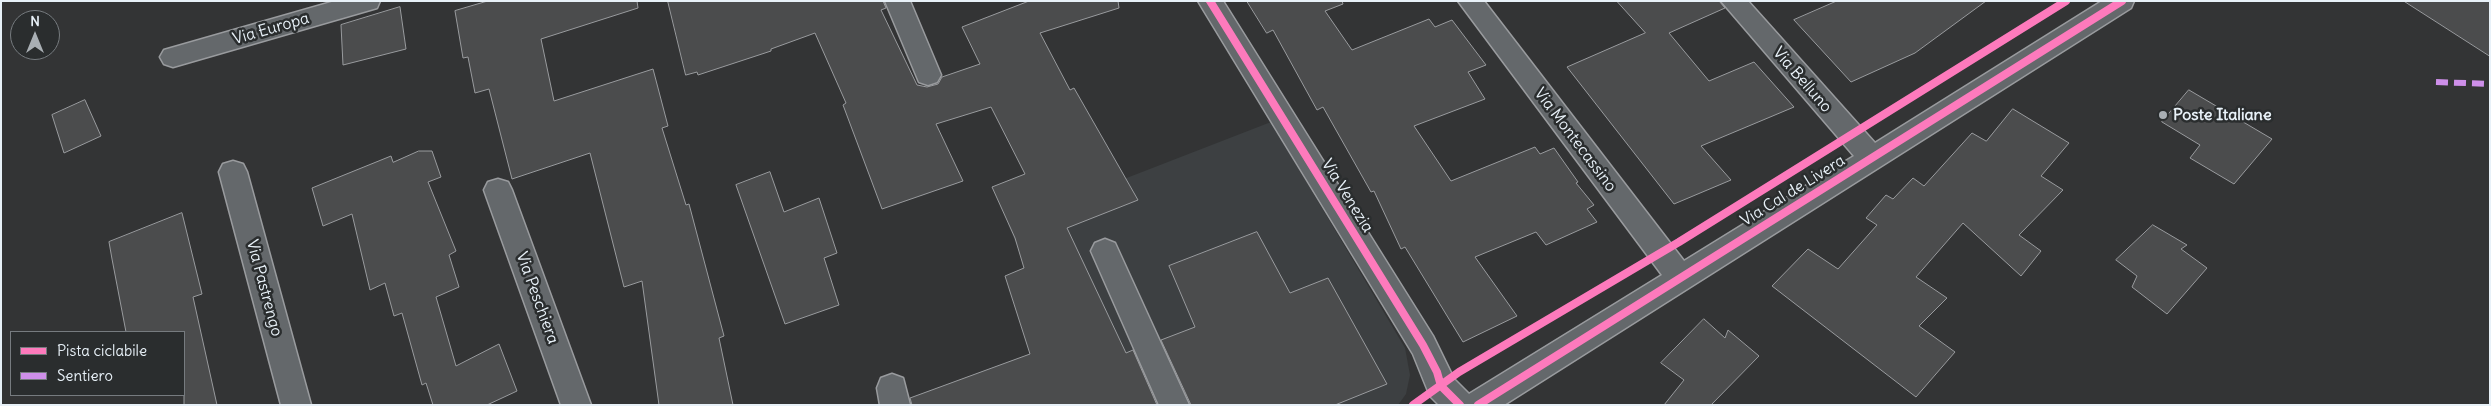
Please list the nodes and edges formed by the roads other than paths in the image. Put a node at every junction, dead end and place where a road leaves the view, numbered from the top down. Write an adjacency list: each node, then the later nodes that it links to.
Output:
1 (368, 1): 7 (street, Via Europa)
2 (897, 1): 8 (street)
3 (1210, 1): 17 (street, Via Venezia)
4 (1470, 1): 13 (street, Via Montecassino)
5 (1733, 1): 9 (street, Via Belluno)
6 (2122, 1): 9 (street, Via Cal de Livera)
7 (173, 58)
8 (928, 75)
9 (1872, 158): 13 (street, Via Cal de Livera)
10 (233, 172): 14 (street, Via Pastrengo)
11 (498, 190): 15 (street, Via Peschiera)
12 (1105, 251): 16 (street)
13 (1681, 278): 18 (street, Via Cal de Livera)
14 (296, 405)
15 (576, 405)
16 (1174, 405)
17 (1460, 405)
18 (1478, 405)

